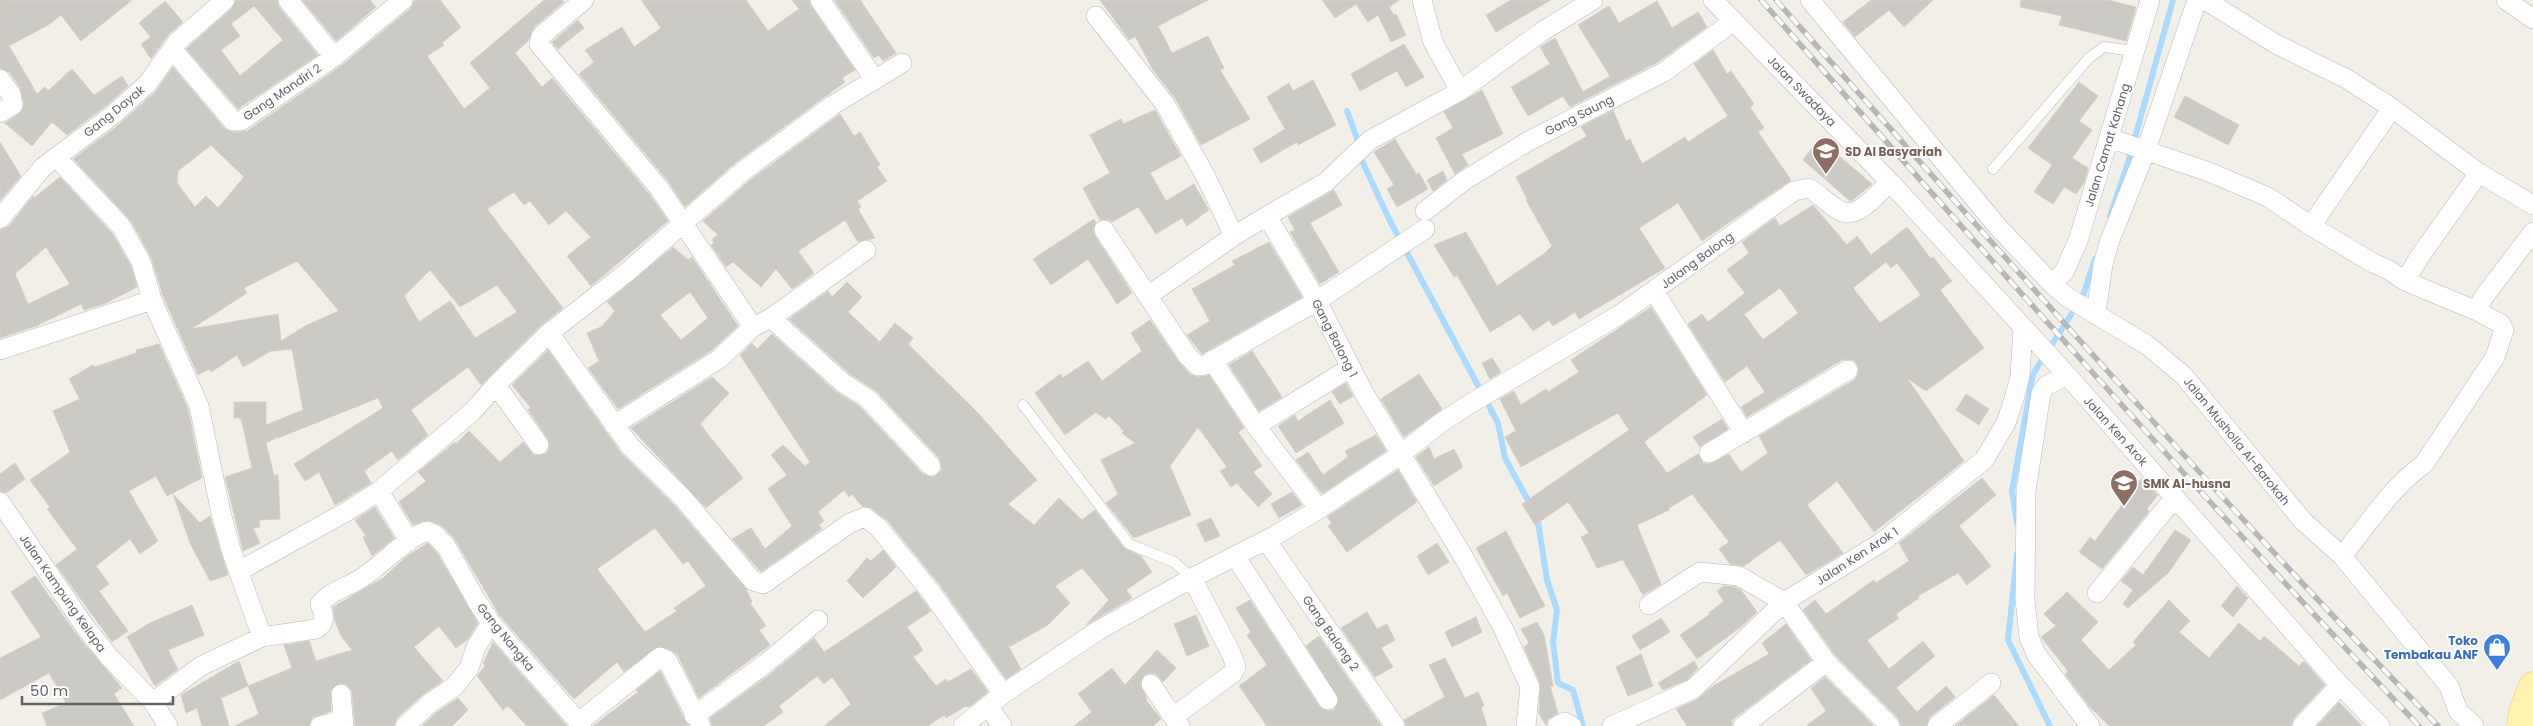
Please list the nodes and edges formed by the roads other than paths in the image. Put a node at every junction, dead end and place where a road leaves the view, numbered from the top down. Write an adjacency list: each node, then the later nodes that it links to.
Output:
1 (225, 0): 17 (street, Gang Dayak)
2 (288, 0): 19 (street)
3 (403, 0): 19 (street, Gang Mandiri 2)
4 (820, 0): 22 (street)
5 (1422, 0): 23 (street)
6 (1593, 0): 23 (street)
7 (1713, 0): 16 (street, Jalan Swadaya)
8 (1810, 0): 42 (street, Jalan Musholla Al-Barokah)
9 (2150, 0): 18 (street, Jalan Camat Kahang)
10 (2196, 0): 27 (street)
11 (2205, 0): 24 (street)
12 (2506, 0): 15 (street)
13 (580, 1): 35 (street)
14 (1096, 16): 39 (street)
15 (2533, 19)
16 (1734, 21): 31 (street, Jalan Swadaya); 46 (street, Gang Saung)
17 (172, 49): 19 (street, Gang Mandiri 2); 28 (street, Gang Dayak)
18 (2135, 51): 26 (street, Jalan Camat Kahang); 29 (lane)
19 (334, 57)
20 (902, 63): 22 (street)
21 (0, 79): 25 (street)
22 (875, 80): 35 (street)
23 (1460, 91): 33 (street)
24 (2392, 108): 30 (street); 36 (street)
25 (0, 113)
26 (2111, 138): 27 (street); 42 (street, Jalan Camat Kahang)
27 (2142, 149): 36 (street); 47 (street)
28 (56, 157): 34 (street, Gang Dayak); 45 (street)
29 (1993, 170)
30 (2479, 173): 32 (street); 41 (street)
31 (1890, 182): 43 (street, Jalang Balong); 51 (street, Jalan Ken Arok)
32 (2533, 204)
33 (1267, 216): 39 (street); 46 (street, Gang Balong 1)
34 (0, 219)
35 (684, 222): 50 (street); 52 (street)
36 (2311, 226): 41 (street)
37 (1104, 230): 44 (street)
38 (2533, 232): 48 (street)
39 (1234, 236): 44 (street)
40 (866, 250): 49 (street)
41 (2405, 282): 48 (street)
42 (2052, 284): 47 (street, Jalan Musholla Al-Barokah)
43 (1654, 290): 62 (street); 65 (street, Jalang Balong)
44 (1149, 296): 54 (street)
45 (152, 300): 53 (street); 75 (street)
46 (1318, 301): 54 (street, Gang Saung); 55 (street, Gang Balong 1)
47 (2087, 308): 74 (street, Jalan Musholla Al-Barokah)
48 (2477, 311): 74 (street)
49 (772, 318): 50 (street); 66 (street)
50 (753, 327): 60 (street)
51 (2022, 327): 57 (street, Jalan Ken Arok); 78 (street, Jalan Ken Arok 1)
52 (549, 333): 58 (street); 60 (street)
53 (0, 350)
54 (1212, 360): 61 (street)
55 (1350, 368): 61 (street); 65 (street, Gang Balong 1)
56 (1848, 370): 62 (street)
57 (2064, 373): 68 (street, Jalan Ken Arok); 111 (street)
58 (496, 385): 63 (street); 67 (street)
59 (1023, 405): 76 (lane)
60 (614, 425): 89 (street)
61 (1256, 426): 70 (street)
62 (1744, 434): 64 (street)
63 (539, 445)
64 (1709, 453)
65 (1400, 455): 70 (street, Jalang Balong); 104 (street, Gang Balong 1)
66 (931, 466)
67 (379, 491): 72 (street); 75 (street)
68 (2175, 498): 77 (street); 86 (street, Jalan Ken Arok)
69 (0, 502): 91 (street, Jalan Kampung Kelapa)
70 (1319, 509): 71 (street, Jalang Balong)
71 (1266, 540): 73 (street, Jalang Balong); 103 (street, Gang Balong 2)
72 (409, 541): 81 (street, Gang Nangka); 82 (street, Gang Nangka)
73 (1235, 556): 76 (street, Jalang Balong); 90 (street)
74 (2342, 556): 114 (street, Jalan Musholla Al-Barokah)
75 (239, 571): 82 (street)
76 (1192, 578): 89 (street, Jalang Balong); 95 (street)
77 (2096, 593)
78 (1784, 602): 79 (street); 83 (street); 107 (street, Jalan Ken Arok 1)
79 (1649, 605)
80 (818, 620): 94 (street)
81 (491, 623): 97 (street, Gang Nangka); 100 (street)
82 (262, 636): 91 (street, Gang Nangka)
83 (1826, 662): 108 (street); 109 (street)
84 (1991, 683): 110 (street)
85 (1151, 684): 95 (street)
86 (2340, 685): 112 (street); 113 (street, Jalan Ken Arok)
87 (2533, 686): 93 (main road)
88 (341, 694): 96 (street)
89 (1004, 694): 92 (street, Jalang Balong)
90 (1328, 700)
91 (153, 702): 98 (street, Jalan Kampung Kelapa)
92 (988, 706): 101 (street, Jalang Balong); 102 (street)
93 (2526, 720)
94 (697, 721): 97 (street)
95 (1176, 722)
96 (344, 723): 99 (street)
97 (581, 724)
98 (168, 726)
99 (320, 726)
100 (405, 726)
101 (963, 726)
102 (1002, 726)
103 (1395, 726)
104 (1526, 726)
105 (1557, 726): 106 (street)
106 (1572, 726)
107 (1612, 726)
108 (1743, 726)
109 (1890, 726)
110 (1937, 726)
111 (2090, 726)
112 (2302, 726)
113 (2380, 726)
114 (2474, 726)

